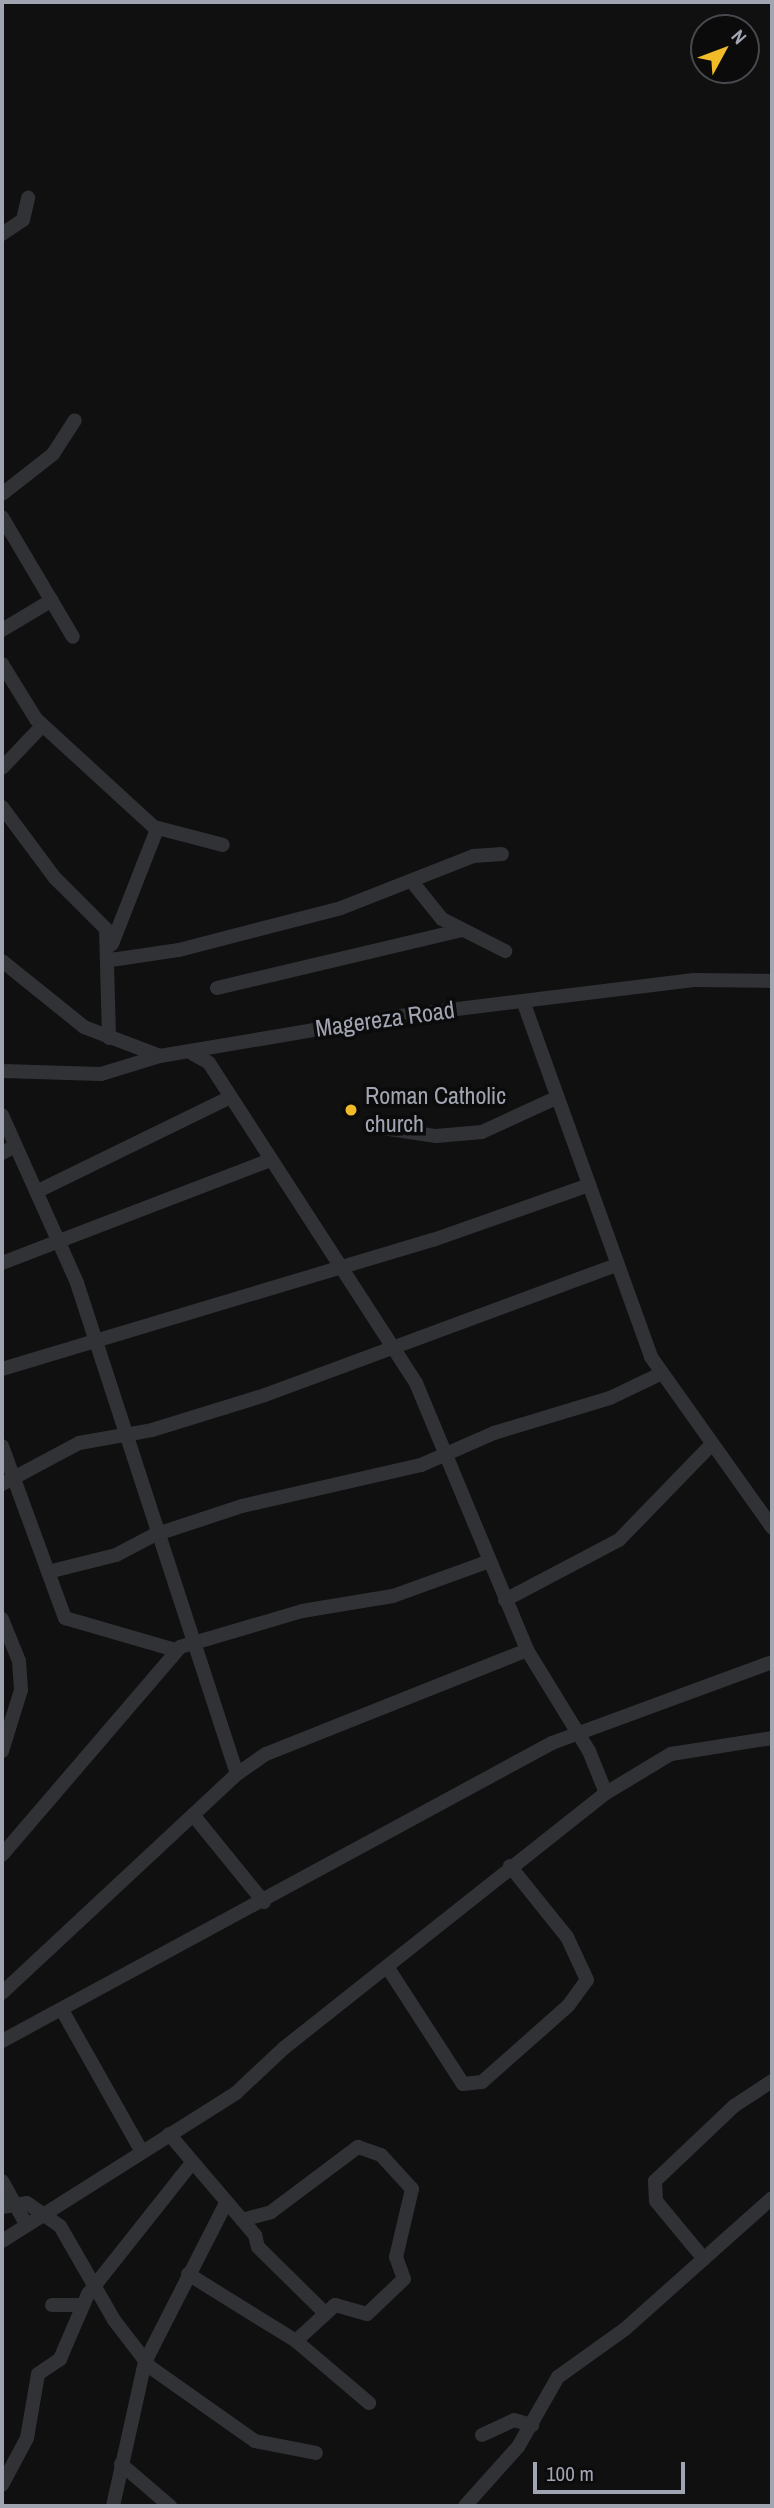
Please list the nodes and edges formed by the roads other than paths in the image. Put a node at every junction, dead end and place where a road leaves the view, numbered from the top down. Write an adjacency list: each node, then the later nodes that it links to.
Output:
1 (28, 198): 2 (street)
2 (2, 233)
3 (75, 420): 4 (street)
4 (2, 494)
5 (2, 517): 6 (street)
6 (52, 600): 7 (street); 8 (street)
7 (2, 630)
8 (74, 637)
9 (2, 664): 10 (street)
10 (43, 725): 11 (street); 13 (street)
11 (2, 768)
12 (2, 807): 19 (street)
13 (157, 829): 14 (street); 19 (street)
14 (223, 845)
15 (502, 854): 16 (street)
16 (413, 883): 17 (street); 19 (street)
17 (462, 930): 18 (street); 22 (street)
18 (505, 951)
19 (111, 956): 24 (street)
20 (2, 961): 24 (street)
21 (772, 981): 23 (street, Magereza Road)
22 (217, 988)
23 (523, 1001): 25 (street, Magereza Road); 29 (street)
24 (110, 1038): 26 (street)
25 (193, 1054): 26 (street, Magereza Road); 28 (street)
26 (160, 1056): 27 (street, Magereza Road)
27 (2, 1071)
28 (229, 1098): 33 (street); 35 (street)
29 (556, 1098): 31 (street); 34 (street)
30 (2, 1115): 32 (street)
31 (383, 1128)
32 (8, 1149): 35 (street)
33 (268, 1161): 36 (street); 38 (street)
34 (586, 1185): 38 (street); 39 (street)
35 (38, 1191): 36 (street)
36 (63, 1242): 37 (street); 40 (street)
37 (2, 1263)
38 (340, 1265): 40 (street); 41 (street)
39 (616, 1265): 41 (street); 43 (street)
40 (95, 1338): 42 (street); 44 (street)
41 (393, 1345): 44 (street); 47 (street)
42 (2, 1369)
43 (660, 1374): 46 (street); 47 (street)
44 (125, 1433): 48 (street); 50 (street)
45 (2, 1446): 48 (street)
46 (710, 1446): 49 (street); 53 (street)
47 (442, 1457): 50 (street); 51 (street)
48 (7, 1481): 52 (street)
49 (772, 1527)
50 (162, 1533): 52 (street); 55 (street)
51 (486, 1562): 53 (street); 55 (street)
52 (48, 1572): 56 (street)
53 (505, 1600): 57 (street)
54 (2, 1619): 61 (street)
55 (193, 1641): 56 (street); 62 (street)
56 (175, 1650): 65 (street)
57 (527, 1650): 59 (street); 62 (street)
58 (772, 1662): 59 (street)
59 (577, 1733): 63 (street); 67 (street)
60 (772, 1738): 63 (street)
61 (2, 1751)
62 (237, 1774): 64 (street)
63 (606, 1793): 66 (street)
64 (194, 1816): 67 (street); 69 (street)
65 (2, 1855)
66 (510, 1866): 68 (street); 68 (street)
67 (264, 1902): 70 (street)
68 (388, 1968): 73 (street)
69 (2, 1993)
70 (62, 2010): 71 (street); 74 (street)
71 (2, 2041)
72 (772, 2081): 84 (street)
73 (169, 2134): 74 (street); 75 (street)
74 (141, 2150): 80 (street)
75 (191, 2165): 78 (street); 86 (street)
76 (2, 2181): 79 (street)
77 (772, 2198): 84 (street)
78 (226, 2203): 81 (street); 85 (street)
79 (8, 2205): 80 (street); 82 (street)
80 (47, 2213): 82 (street); 86 (street)
81 (242, 2220): 89 (street); 89 (street)
82 (26, 2224): 83 (street)
83 (2, 2241)
84 (704, 2259): 93 (street)
85 (188, 2274): 90 (street); 91 (street)
86 (95, 2285): 88 (street); 91 (street)
87 (52, 2305): 88 (street)
88 (83, 2305): 97 (street)
89 (324, 2312): 90 (street)
90 (296, 2342): 92 (street)
91 (145, 2362): 95 (street); 96 (street)
92 (369, 2403)
93 (532, 2425): 94 (street); 100 (street)
94 (482, 2435)
95 (316, 2453)
96 (121, 2464): 98 (street); 99 (street)
97 (2, 2485)
98 (113, 2506)
99 (170, 2506)
100 (465, 2506)

